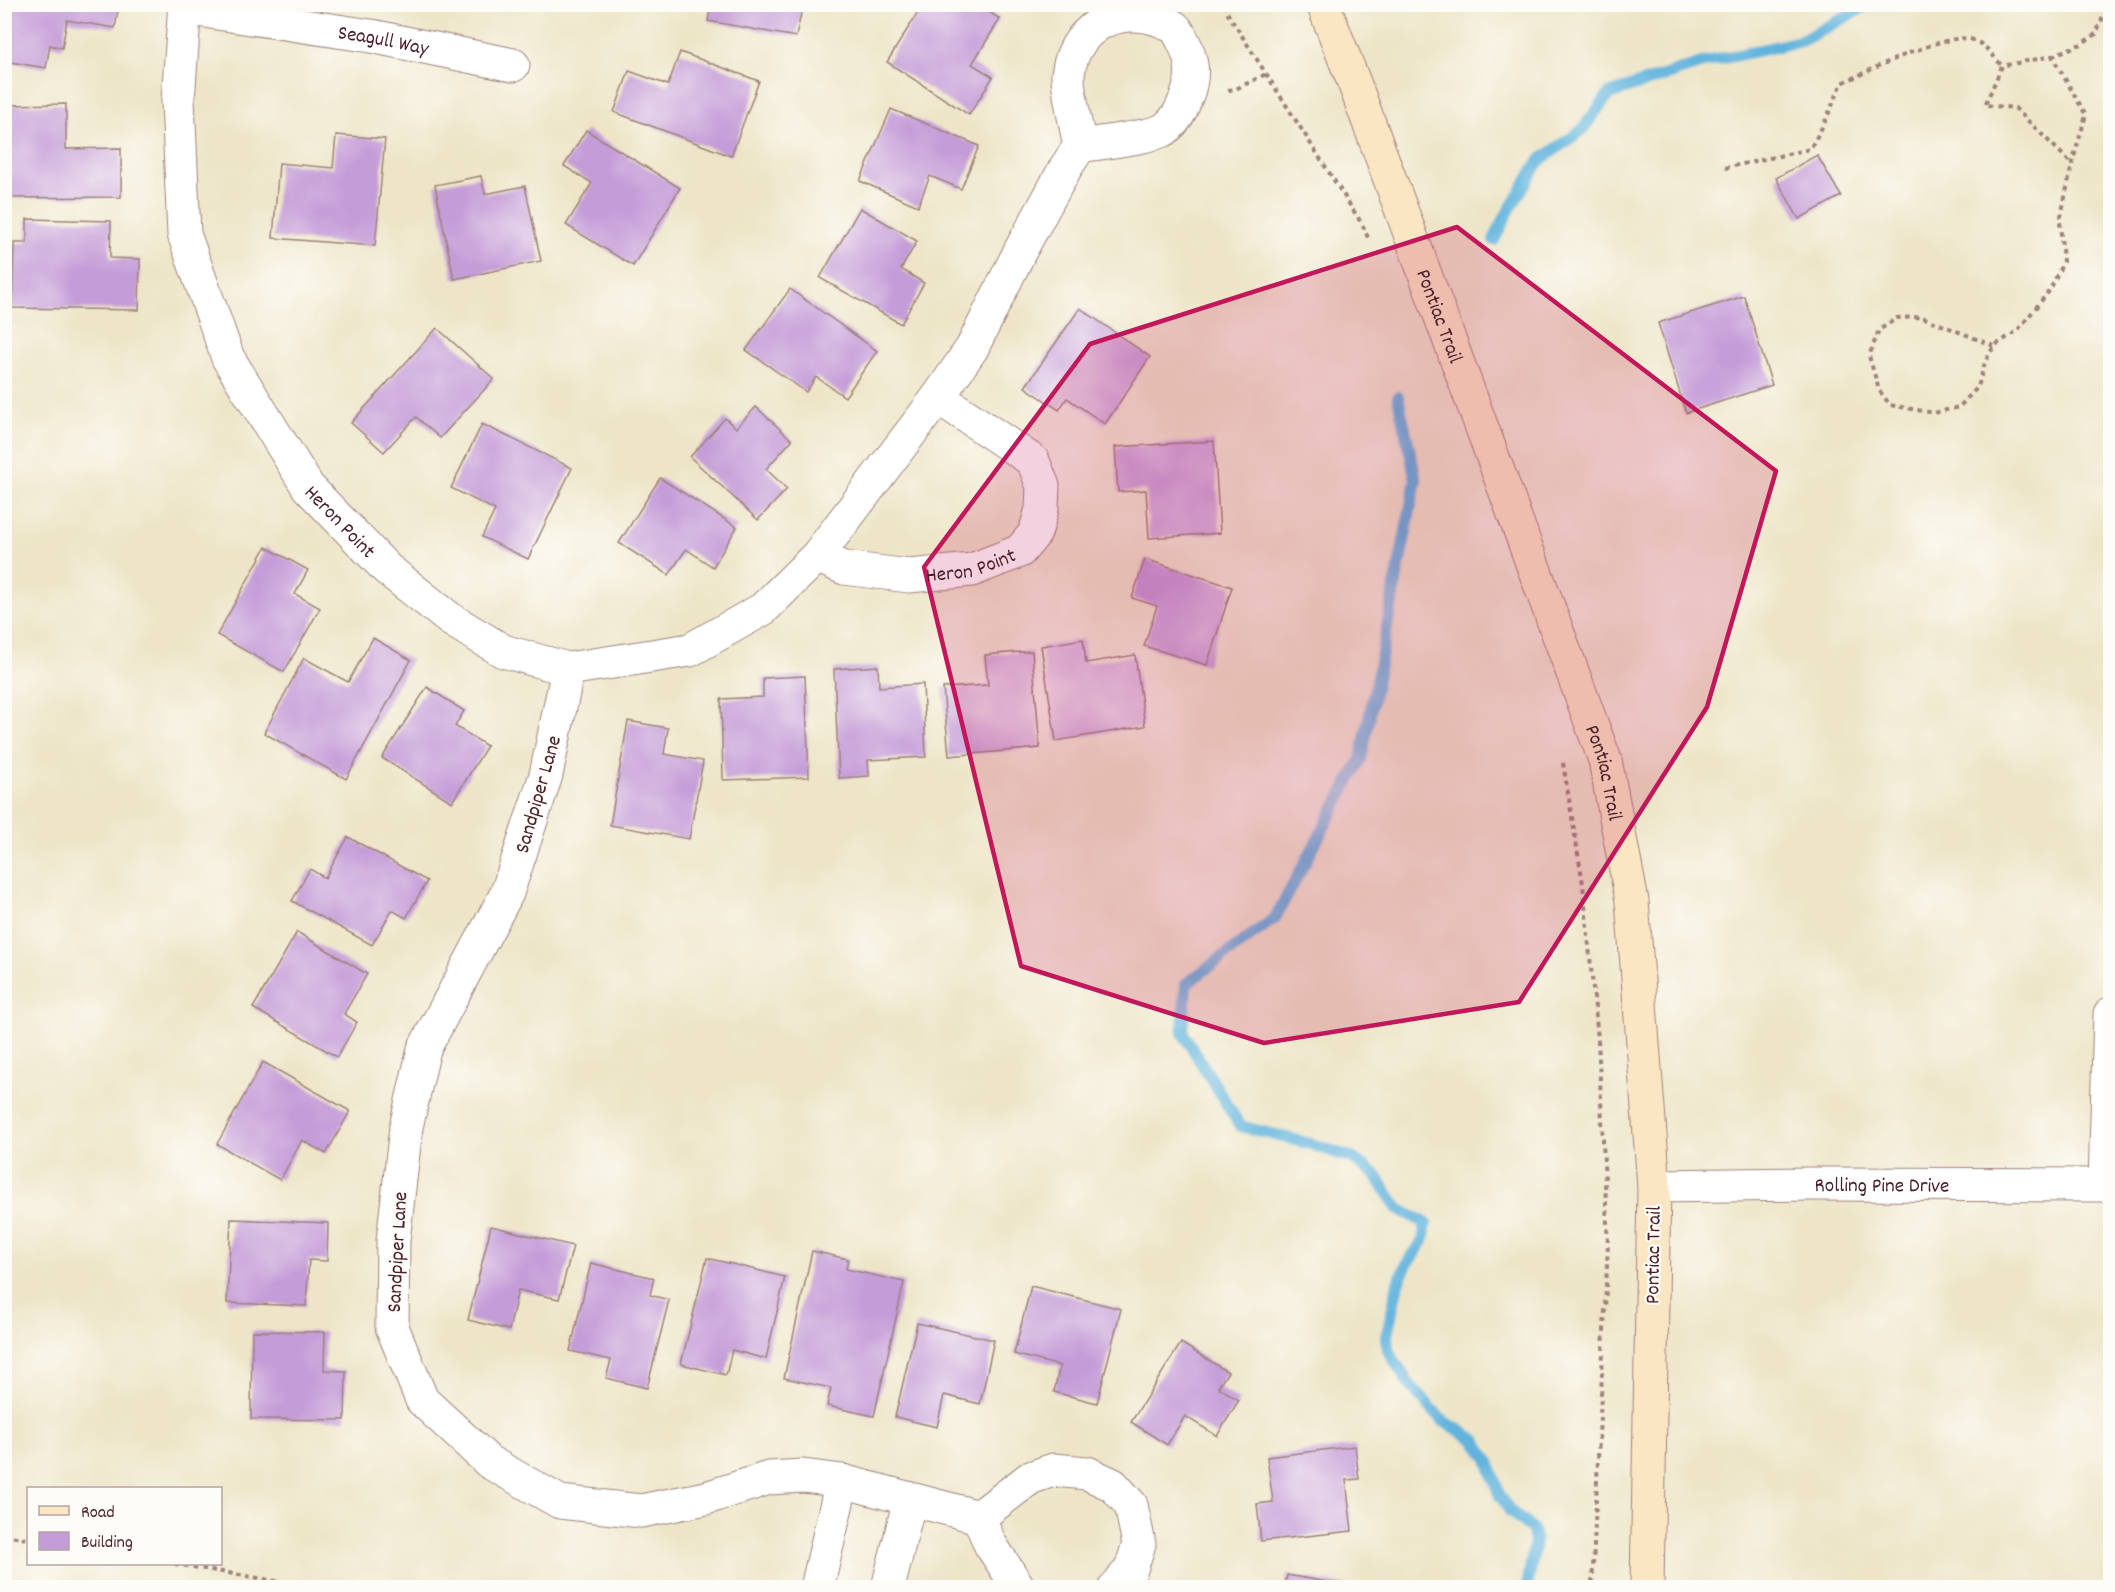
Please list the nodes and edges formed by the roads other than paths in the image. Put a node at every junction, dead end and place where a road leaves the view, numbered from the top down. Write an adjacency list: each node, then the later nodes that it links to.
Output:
1 (1323, 4): 10 (main road, Pontiac Trail)
2 (184, 6): 3 (street, Seagull Way); 7 (street, Heron Point)
3 (513, 65)
4 (1080, 146): 4 (street); 5 (street, Heron Point)
5 (938, 397): 6 (street, Heron Point); 6 (street, Heron Point)
6 (817, 556): 7 (street, Heron Point)
7 (568, 669): 11 (street, Sandpiper Lane)
8 (2110, 1014): 9 (street)
9 (2108, 1185): 10 (street, Rolling Pine Drive)
10 (1654, 1186): 18 (main road, Pontiac Trail)
11 (842, 1481): 12 (street, Sandpiper Lane); 14 (street)
12 (910, 1499): 13 (street, Sandpiper Lane); 15 (street)
13 (980, 1517): 16 (street); 17 (street)
14 (817, 1587)
15 (888, 1587)
16 (1019, 1587)
17 (1115, 1587)
18 (1647, 1587)

